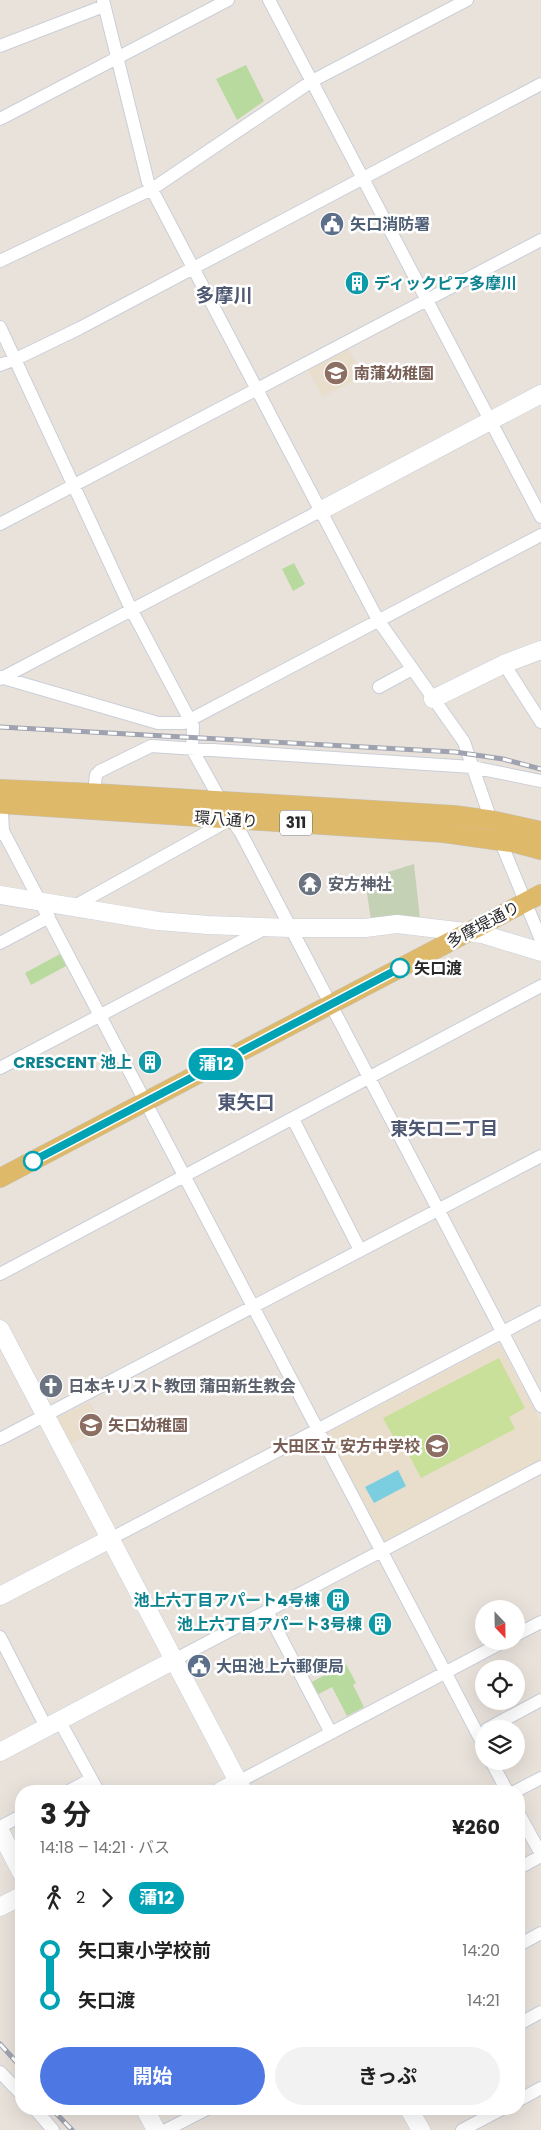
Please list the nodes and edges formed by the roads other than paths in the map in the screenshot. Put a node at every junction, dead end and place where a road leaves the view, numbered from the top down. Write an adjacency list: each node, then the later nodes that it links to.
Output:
1 (228, 0): 6 (street)
2 (269, 0): 7 (street)
3 (467, 0): 7 (street)
4 (104, 3): 5 (street); 6 (street)
5 (0, 46)
6 (118, 56): 9 (street); 11 (street)
7 (312, 81): 10 (street); 11 (street)
8 (541, 84): 10 (street)
9 (0, 119)
10 (364, 177): 14 (street); 15 (street)
11 (152, 189): 13 (street); 14 (street)
12 (541, 240): 15 (street)
13 (0, 261)
14 (193, 267): 17 (street); 19 (street)
15 (427, 300): 19 (street); 21 (street)
16 (0, 327): 17 (street)
17 (16, 359): 18 (street); 22 (street)
18 (0, 365)
19 (257, 389): 22 (street); 23 (street)
20 (541, 394): 21 (street)
21 (490, 421): 23 (street); 24 (street)
22 (73, 486): 25 (street); 27 (street)
23 (320, 511): 27 (street); 28 (street)
24 (541, 517)
25 (0, 524)
26 (541, 535): 28 (street)
27 (131, 609): 32 (street); 35 (street)
28 (378, 620): 31 (street); 35 (street)
29 (541, 650): 30 (street)
30 (504, 664): 34 (street); 36 (street)
31 (412, 668): 33 (street); 34 (street)
32 (1, 678): 35 (street)
33 (379, 687)
34 (433, 699): 38 (street)
35 (190, 720): 37 (street)
36 (541, 722)
37 (192, 749): 38 (street); 42 (street); 44 (street)
38 (472, 767): 40 (street); 47 (street)
39 (0, 781): 43 (main road)
40 (541, 781)
41 (0, 790): 43 (main road, 環八通り / 311)
42 (94, 793): 43 (main road, 環八通り / 311); 44 (main road, 環八通り / 311)
43 (50, 800): 45 (main road, 環八通り / 311); 46 (main road, 環八通り / 311)
44 (220, 801): 46 (street); 47 (main road, 環八通り / 311)
45 (1, 819): 54 (street)
46 (231, 819): 49 (main road, 環八通り / 311); 53 (street); 56 (street)
47 (491, 820): 48 (main road, 環八通り / 311)
48 (541, 831)
49 (500, 840): 50 (main road, 環八通り / 311); 52 (street)
50 (541, 850)
51 (0, 894): 54 (street)
52 (533, 898): 57 (main road, 多摩堤通り); 59 (street)
53 (71, 908): 54 (street); 55 (street)
54 (45, 910): 58 (street); 62 (street)
55 (268, 928): 56 (street); 62 (street)
56 (291, 928): 57 (street); 61 (street)
57 (466, 933): 59 (street); 61 (main road, 多摩堤通り)
58 (0, 943)
59 (539, 947)
60 (541, 986): 64 (street)
61 (331, 1004): 64 (street); 65 (main road, 多摩堤通り)
62 (101, 1015): 63 (street); 65 (street)
63 (0, 1068)
64 (369, 1078): 66 (street); 70 (street)
65 (146, 1102): 68 (street); 69 (main road, 多摩堤通り)
66 (293, 1119): 68 (street); 71 (street)
67 (541, 1156): 70 (street)
68 (185, 1176): 72 (street); 73 (street)
69 (0, 1178)
70 (438, 1209): 71 (street); 76 (street)
71 (360, 1250): 73 (street)
72 (0, 1274)
73 (253, 1306): 78 (street); 79 (street)
74 (541, 1312): 76 (street)
75 (0, 1329): 78 (street)
76 (502, 1332): 77 (street); 79 (street)
77 (541, 1406)
78 (45, 1415): 80 (street); 82 (street)
79 (318, 1430): 82 (street); 83 (street)
80 (0, 1439)
81 (541, 1467): 83 (street)
82 (110, 1539): 84 (street); 90 (street)
83 (381, 1552): 85 (street); 91 (street)
84 (0, 1596)
85 (267, 1611): 90 (street); 96 (street)
86 (541, 1622): 87 (street)
87 (525, 1630)
88 (0, 1637): 95 (street)
89 (488, 1650): 91 (street)
90 (174, 1660): 95 (street); 103 (street)
91 (445, 1673): 93 (street); 96 (street)
92 (541, 1700): 94 (street)
93 (476, 1720)
94 (504, 1720)
95 (53, 1723): 97 (street); 100 (street)
96 (331, 1733): 104 (street)
97 (0, 1752)
98 (496, 1770): 105 (street)
99 (541, 1778): 106 (street)
100 (91, 1779): 101 (street); 102 (street)
101 (80, 1785)
102 (94, 1785)
103 (239, 1785)
104 (243, 1785)
105 (504, 1785)
106 (525, 1786)
107 (15, 1819): 109 (street)
108 (525, 1825): 111 (street)
109 (0, 1827)
110 (0, 1831): 112 (street)
111 (541, 1855): 113 (street)
112 (15, 1860)
113 (525, 1864)
114 (15, 1899): 115 (street)
115 (0, 1907)
116 (541, 1933): 117 (street)
117 (525, 1942)
118 (541, 2012): 119 (street)
119 (525, 2021)
120 (0, 2072): 121 (street)
121 (15, 2088)
122 (541, 2088): 123 (street)
123 (525, 2097)
124 (40, 2115): 129 (street)
125 (148, 2115): 130 (street)
126 (195, 2115): 131 (street)
127 (413, 2115): 132 (street)
128 (491, 2115): 133 (street)
129 (53, 2130)
130 (156, 2130)
131 (166, 2130)
132 (421, 2130)
133 (462, 2130)

